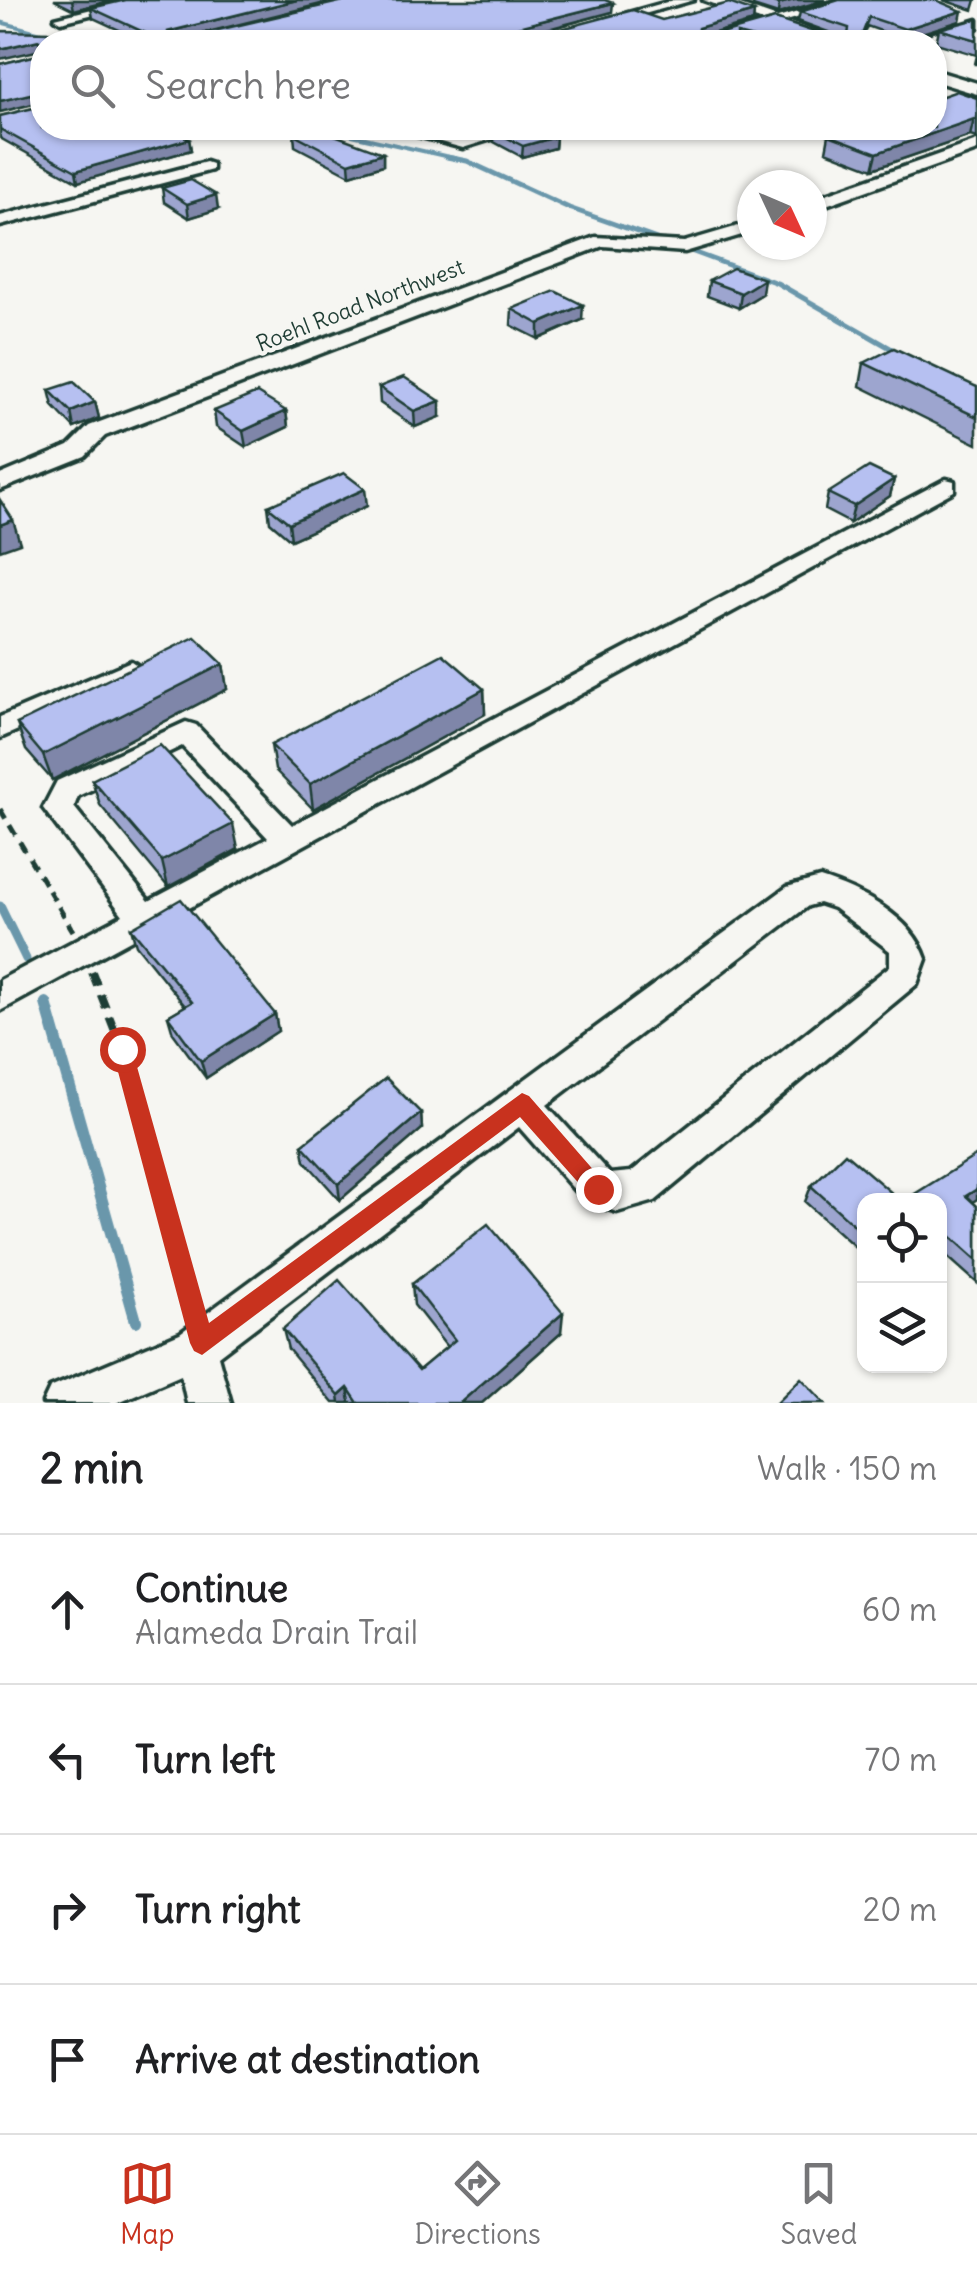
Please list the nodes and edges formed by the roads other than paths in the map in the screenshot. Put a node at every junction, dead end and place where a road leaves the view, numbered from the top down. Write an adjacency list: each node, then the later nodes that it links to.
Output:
1 (146, 0): 6 (street)
2 (688, 0): 9 (street)
3 (712, 0): 8 (main road)
4 (850, 0): 8 (street)
5 (962, 14): 7 (street)
6 (61, 18)
7 (977, 21): 12 (street)
8 (779, 22): 10 (street); 11 (main road)
9 (595, 24)
10 (749, 30)
11 (801, 30)
12 (947, 31)
13 (947, 79): 14 (main road)
14 (977, 89)
15 (449, 140): 16 (street)
16 (474, 140)
17 (977, 146): 19 (street)
18 (206, 166): 20 (street)
19 (827, 200)
20 (0, 222)
21 (737, 231): 22 (street, Roehl Road Northwest)
22 (0, 483)
23 (946, 486): 26 (street)
24 (158, 658): 25 (street)
25 (0, 728)
26 (289, 840): 27 (street); 27 (street)
27 (144, 919): 28 (street)
28 (0, 996)
29 (522, 1103): 29 (street); 30 (street)
30 (198, 1345): 31 (street); 32 (street)
31 (65, 1403)
32 (210, 1403)

